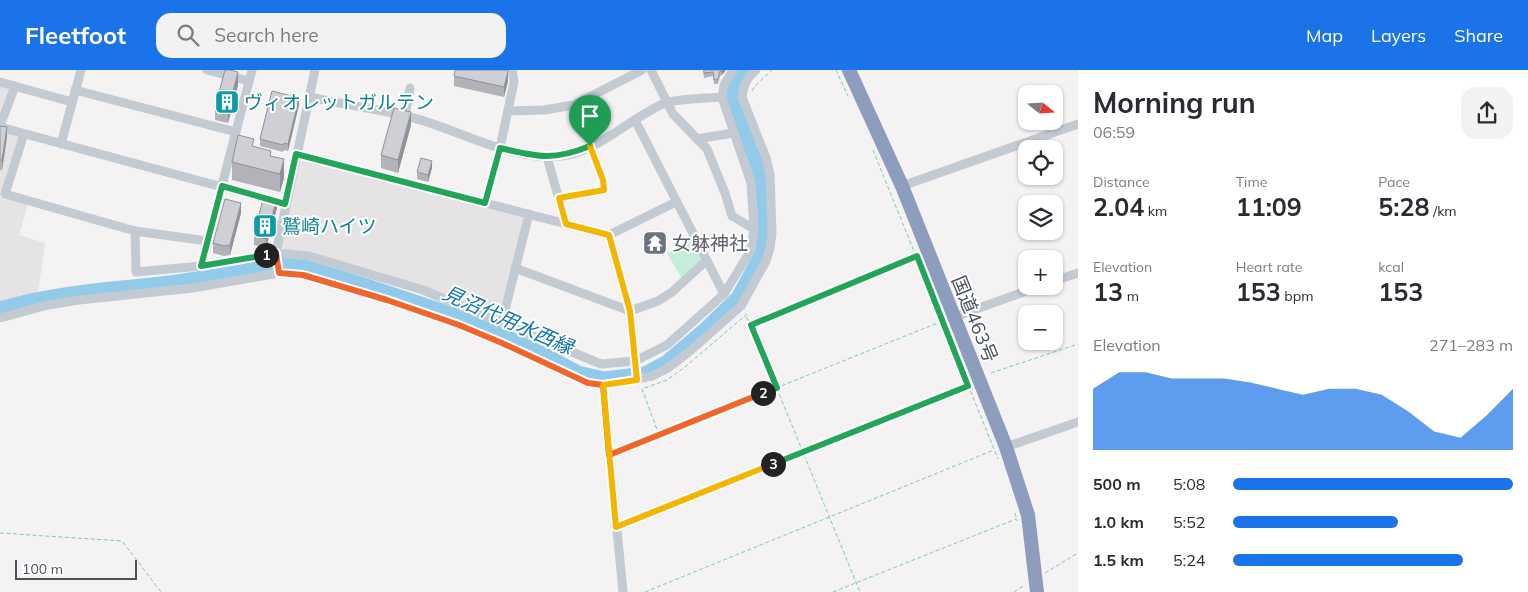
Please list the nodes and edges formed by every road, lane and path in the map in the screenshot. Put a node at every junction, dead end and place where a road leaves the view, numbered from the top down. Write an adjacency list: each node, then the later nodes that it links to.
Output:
1 (81, 70): 16 (street)
2 (207, 70): 12 (street)
3 (252, 70): 12 (street)
4 (315, 70): 17 (street)
5 (512, 70): 22 (street)
6 (642, 70): 22 (street)
7 (651, 70): 20 (street)
8 (732, 70): 18 (street)
9 (756, 70): 68 (street)
10 (836, 70): 21 (path)
11 (849, 70): 38 (highway, 国道463号)
12 (249, 81): 27 (street)
13 (0, 82): 14 (street)
14 (15, 86): 19 (street); 26 (street)
15 (410, 88): 23 (street)
16 (75, 90): 19 (street); 27 (street)
17 (309, 97): 23 (street); 35 (street)
18 (722, 97): 20 (street); 28 (street)
19 (72, 102): 31 (street)
20 (666, 102): 24 (street); 30 (street)
21 (851, 103)
22 (508, 111): 34 (street)
23 (405, 116): 34 (street)
24 (635, 120): 32 (street); 40 (street)
25 (1078, 124): 38 (street)
26 (0, 126): 29 (street)
27 (236, 132): 37 (street)
28 (733, 133): 30 (street); 45 (street)
29 (24, 134): 31 (street); 46 (street)
30 (696, 138): 45 (street)
31 (61, 144): 37 (street)
32 (590, 146): 36 (street); 39 (street)
33 (871, 146): 49 (path)
34 (500, 148): 36 (street); 41 (street)
35 (296, 154): 41 (street); 42 (street)
36 (548, 157): 39 (street)
37 (222, 186): 42 (street); 48 (street)
38 (902, 186): 62 (highway, 国道463号)
39 (559, 198): 44 (street)
40 (676, 202): 47 (street); 51 (street)
41 (485, 203): 43 (street)
42 (285, 204): 50 (street)
43 (528, 214): 44 (street); 53 (street)
44 (566, 224): 47 (street)
45 (754, 228): 57 (street)
46 (135, 231): 48 (street); 52 (street)
47 (609, 235): 59 (street)
48 (207, 241): 52 (street)
49 (917, 256): 62 (path); 64 (path)
50 (277, 257): 52 (street); 54 (street); 63 (street)
51 (707, 260): 57 (street); 59 (street)
52 (201, 266)
53 (515, 268): 59 (street); 63 (street)
54 (279, 273): 61 (street); 69 (street)
55 (1078, 273): 56 (street)
56 (1063, 278)
57 (724, 294): 66 (street)
58 (1018, 294): 62 (street)
59 (630, 311): 66 (street)
60 (745, 316): 64 (path)
61 (0, 318)
62 (948, 319): 70 (path); 71 (path); 75 (highway, 国道463号)
63 (502, 322): 66 (street)
64 (751, 325): 71 (path)
65 (1078, 344): 67 (path)
66 (635, 365): 68 (street)
67 (991, 373)
68 (637, 380): 69 (street)
69 (603, 385): 77 (street)
70 (968, 386): 75 (path); 76 (path)
71 (777, 388): 74 (path); 76 (path)
72 (642, 389): 74 (path)
73 (1078, 422): 75 (street)
74 (659, 435): 77 (path)
75 (1000, 448): 78 (path); 80 (path); 87 (highway, 国道463号)
76 (803, 452): 80 (path); 83 (path)
77 (609, 455): 83 (street)
78 (1000, 466)
79 (1014, 509): 81 (path)
80 (830, 517): 86 (path); 90 (path)
81 (1016, 518): 82 (path); 86 (path)
82 (1018, 525)
83 (616, 527): 89 (street)
84 (0, 533): 88 (path)
85 (1078, 553): 87 (path)
86 (856, 583): 91 (path); 92 (path)
87 (1033, 585): 93 (path)
88 (160, 592)
89 (623, 592)
90 (644, 592)
91 (833, 592)
92 (860, 592)
93 (1014, 592)

